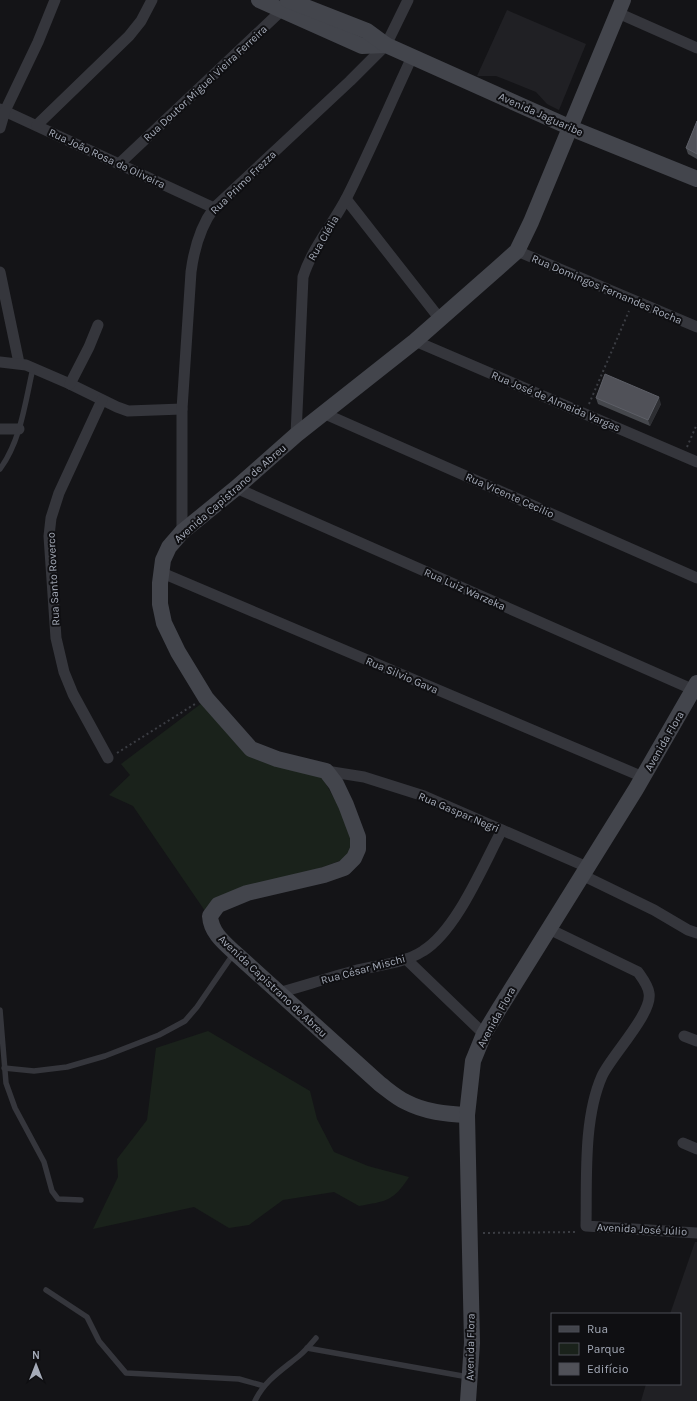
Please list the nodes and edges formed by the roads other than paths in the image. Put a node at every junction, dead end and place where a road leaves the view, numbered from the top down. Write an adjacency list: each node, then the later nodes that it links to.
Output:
1 (55, 0): 10 (street)
2 (152, 0): 11 (street)
3 (259, 0): 5 (street, Avenida Jaguaribe)
4 (408, 0): 7 (street, Rua Primo Frezza)
5 (286, 4): 7 (street, Avenida Jaguaribe); 14 (street, Rua Doutor Miguel Vieira Ferreira)
6 (620, 6): 8 (street); 13 (street, Avenida Capistrano de Abreu)
7 (386, 45): 9 (street, Avenida Jaguaribe); 17 (street, Rua Primo Frezza)
8 (697, 48)
9 (412, 57): 13 (street, Avenida Jaguaribe); 16 (street, Rua Clélia)
10 (2, 110): 11 (street, Rua João Rosa de Oliveira); 12 (street)
11 (37, 125): 14 (street, Rua João Rosa de Oliveira)
12 (0, 128)
13 (570, 128): 15 (street, Avenida Jaguaribe); 18 (street, Avenida Capistrano de Abreu)
14 (120, 163): 17 (street, Rua João Rosa de Oliveira)
15 (697, 179)
16 (346, 199): 20 (street); 33 (street, Rua Clélia)
17 (214, 208): 29 (street, Rua Primo Frezza)
18 (517, 252): 20 (street, Avenida Capistrano de Abreu); 22 (street, Rua Domingos Fernandes Rocha)
19 (0, 272): 25 (street)
20 (440, 319): 23 (street, Avenida Capistrano de Abreu)
21 (98, 325): 27 (street)
22 (697, 327)
23 (415, 340): 30 (street, Avenida Capistrano de Abreu); 34 (street, Rua José de Almeida Vargas)
24 (0, 362): 25 (street)
25 (18, 363): 26 (street)
26 (34, 368): 27 (street); 32 (lane)
27 (70, 384): 28 (street)
28 (102, 400): 29 (street); 41 (street, Rua Santo Roverco)
29 (182, 409): 37 (street, Rua Primo Frezza)
30 (323, 413): 33 (street, Avenida Capistrano de Abreu); 39 (street, Rua Vicente Cecilio)
31 (0, 429): 32 (street)
32 (19, 429): 35 (lane)
33 (296, 435): 36 (street, Avenida Capistrano de Abreu)
34 (697, 462)
35 (0, 469)
36 (236, 488): 37 (street, Avenida Capistrano de Abreu); 40 (street, Rua Luiz Warzeka)
37 (182, 532): 38 (street, Avenida Capistrano de Abreu)
38 (160, 572): 42 (street, Avenida Capistrano de Abreu); 43 (street, Rua Silvio Gava)
39 (697, 578)
40 (695, 687): 43 (street, Avenida Flora)
41 (108, 758)
42 (326, 771): 44 (street, Rua Gaspar Negri); 48 (street, Avenida Capistrano de Abreu)
43 (643, 777): 45 (street, Avenida Flora)
44 (502, 830): 45 (street, Rua Gaspar Negri); 49 (street, Rua César Mischi)
45 (584, 871): 46 (street, Avenida Flora); 47 (street, Rua Gaspar Negri)
46 (549, 929): 52 (street, Avenida Flora); 60 (street, Avenida José Júlio)
47 (697, 933)
48 (234, 952): 50 (street, Avenida Capistrano de Abreu); 55 (lane)
49 (406, 959): 50 (street, Rua César Mischi); 52 (street)
50 (278, 993): 56 (street, Avenida Capistrano de Abreu)
51 (0, 1010): 55 (lane)
52 (484, 1034): 56 (street, Avenida Flora)
53 (684, 1036): 54 (street)
54 (697, 1041)
55 (4, 1068): 59 (lane)
56 (467, 1115): 64 (street, Avenida Flora)
57 (683, 1143): 58 (street)
58 (697, 1149)
59 (81, 1200)
60 (697, 1233)
61 (46, 1290): 65 (lane)
62 (316, 1338): 63 (lane)
63 (307, 1348): 64 (lane); 65 (lane)
64 (470, 1377): 67 (street, Avenida Flora)
65 (264, 1386): 66 (lane)
66 (255, 1401)
67 (468, 1401)

